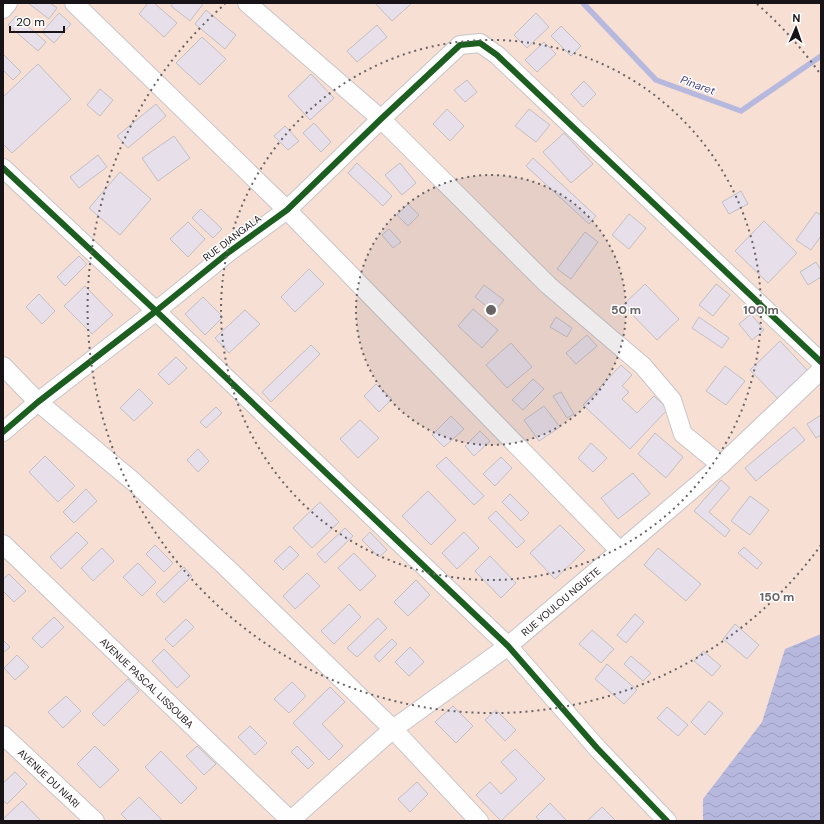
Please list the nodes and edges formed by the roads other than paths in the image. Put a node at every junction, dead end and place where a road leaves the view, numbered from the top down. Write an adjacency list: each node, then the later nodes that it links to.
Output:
1 (8, 3): 4 (street)
2 (74, 3): 7 (street)
3 (247, 3): 5 (street)
4 (3, 9)
5 (381, 119): 7 (street, RUE DIANGALA); 9 (street, RUE DIANGALA); 14 (street)
6 (3, 168): 8 (street)
7 (287, 210): 8 (street, RUE DIANGALA); 16 (street)
8 (156, 311): 12 (street, RUE DIANGALA); 17 (street)
9 (821, 362)
10 (3, 366): 12 (street)
11 (821, 370): 14 (street, RUE YOULOU NGUETE)
12 (38, 402): 13 (street, RUE DIANGALA); 18 (street)
13 (3, 432)
14 (721, 465): 16 (street, RUE YOULOU NGUETE)
15 (3, 544): 21 (street, AVENUE PASCAL LISSOUBA)
16 (620, 551): 17 (street, RUE YOULOU NGUETE)
17 (508, 646): 18 (street, RUE YOULOU NGUETE); 23 (street)
18 (393, 729): 21 (street, RUE YOULOU NGUETE); 22 (street)
19 (3, 735): 20 (street, AVENUE DU NIARI)
20 (95, 821)
21 (290, 821)
22 (479, 821)
23 (667, 821)

